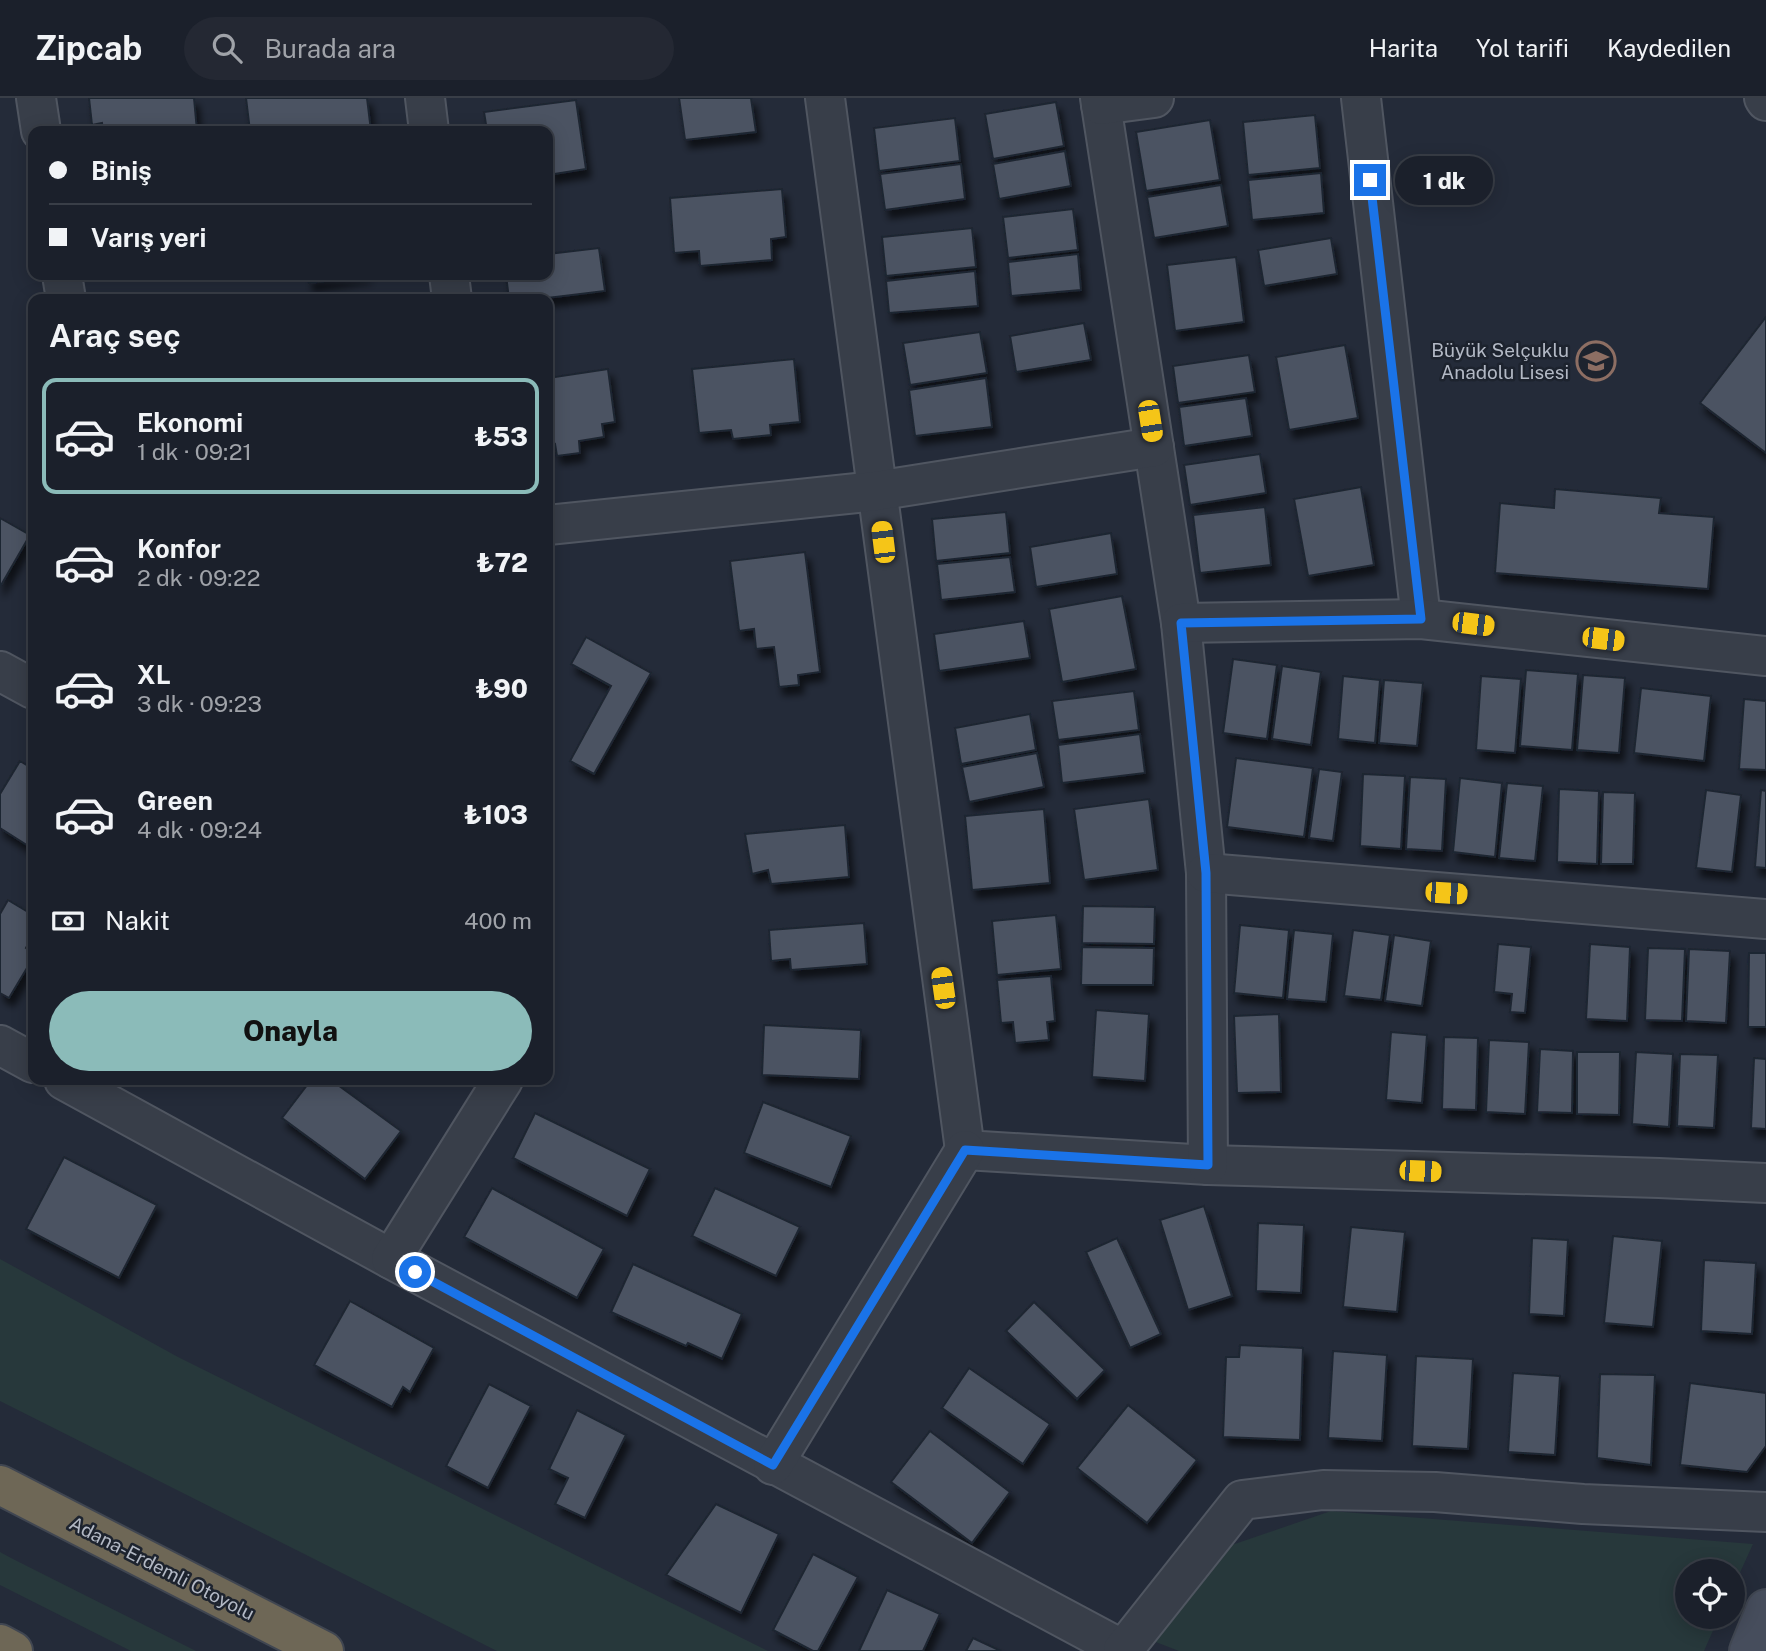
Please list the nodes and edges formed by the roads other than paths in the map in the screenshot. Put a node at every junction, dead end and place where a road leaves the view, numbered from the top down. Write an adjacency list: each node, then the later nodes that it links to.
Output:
1 (36, 98): 7 (street)
2 (425, 98): 8 (street)
3 (825, 98): 10 (street)
4 (1154, 98): 6 (street)
5 (1361, 98): 12 (street)
6 (1100, 101): 9 (street)
7 (40, 126)
8 (428, 126)
9 (1154, 447): 10 (street); 13 (street)
10 (876, 491): 11 (street); 23 (street)
11 (553, 524)
12 (1421, 619): 13 (street); 14 (street)
13 (1181, 623): 17 (street)
14 (1764, 652)
15 (0, 671): 16 (street)
16 (28, 687)
17 (1206, 873): 18 (street); 24 (street)
18 (1766, 919)
19 (0, 1045): 20 (street)
20 (28, 1060)
21 (73, 1085): 26 (street)
22 (500, 1085): 26 (street)
23 (965, 1150): 24 (street); 27 (street)
24 (1208, 1165): 25 (street)
25 (1766, 1184)
26 (391, 1259): 27 (street)
27 (773, 1465): 34 (street)
28 (0, 1485): 33 (highway, Adana-Erdemli Otoyolu)
29 (1766, 1512): 34 (street)
30 (1766, 1609): 35 (main road)
31 (0, 1644): 32 (highway)
32 (13, 1651)
33 (324, 1651)
34 (1124, 1651)
35 (1749, 1651)

